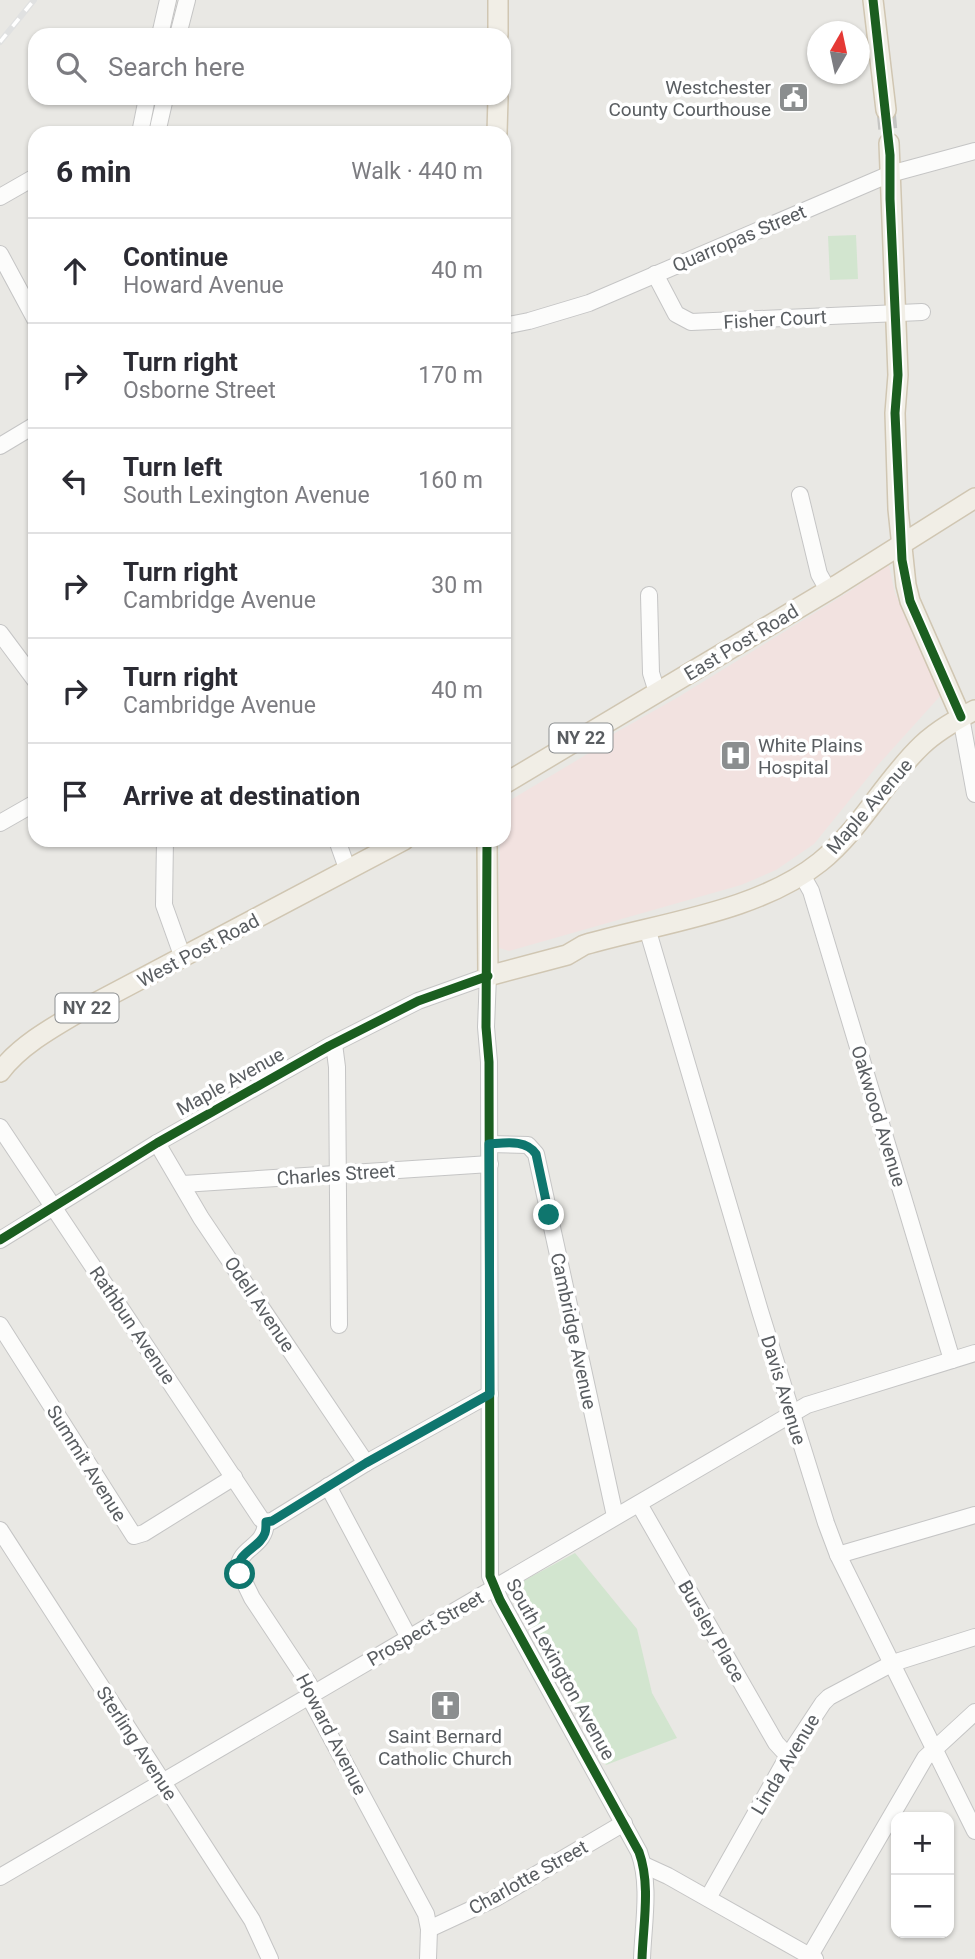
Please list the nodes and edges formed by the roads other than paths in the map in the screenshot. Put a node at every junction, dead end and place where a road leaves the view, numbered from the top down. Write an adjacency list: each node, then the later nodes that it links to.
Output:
1 (168, 0): 5 (street)
2 (187, 0): 6 (street)
3 (498, 0): 7 (main road)
4 (873, 0): 11 (main road)
5 (162, 28)
6 (180, 28)
7 (498, 28)
8 (146, 105): 12 (street)
9 (163, 105): 13 (street)
10 (498, 105): 14 (main road)
11 (886, 110)
12 (141, 126)
13 (159, 126)
14 (497, 126)
15 (889, 143): 17 (main road)
16 (975, 152): 17 (street, Quarropas Street)
17 (890, 174): 21 (street, Quarropas Street); 24 (main road)
18 (28, 181): 19 (street)
19 (0, 197)
20 (0, 254): 22 (street)
21 (655, 274): 24 (street, Fisher Court); 25 (street, Quarropas Street)
22 (28, 306)
23 (922, 312): 24 (street, Fisher Court)
24 (894, 313): 30 (main road)
25 (511, 325)
26 (28, 429): 27 (street)
27 (0, 446)
28 (800, 495): 31 (street)
29 (975, 498): 30 (main road, East Post Road / NY 22)
30 (900, 543): 31 (main road, East Post Road / NY 22); 36 (main road)
31 (828, 590): 35 (main road, East Post Road / NY 22)
32 (649, 595): 35 (street)
33 (0, 633): 34 (street)
34 (28, 671)
35 (657, 692): 37 (main road, East Post Road / NY 22)
36 (968, 714): 38 (street); 46 (main road, Maple Avenue)
37 (511, 780)
38 (975, 794)
39 (28, 807): 40 (street)
40 (0, 823)
41 (165, 847): 48 (street)
42 (339, 847): 45 (street)
43 (391, 847): 45 (main road, West Post Road / NY 22)
44 (487, 847): 49 (main road, South Lexington Avenue)
45 (348, 871): 48 (main road, West Post Road / NY 22)
46 (802, 874): 47 (main road, Maple Avenue); 63 (street, Oakwood Avenue)
47 (647, 928): 49 (main road, Maple Avenue); 65 (street, Davis Avenue)
48 (183, 957): 51 (main road, West Post Road / NY 22)
49 (488, 976): 50 (street, Maple Avenue); 54 (street, South Lexington Avenue)
50 (334, 1044): 53 (street, Maple Avenue); 56 (street)
51 (3, 1065)
52 (0, 1127): 58 (street, Rathbun Avenue)
53 (157, 1143): 57 (street, Odell Avenue); 58 (street, Maple Avenue)
54 (489, 1144): 55 (street, South Lexington Avenue); 70 (street, Cambridge Avenue)
55 (490, 1164): 56 (street, Charles Street); 64 (street, South Lexington Avenue)
56 (338, 1174): 57 (street, Charles Street); 61 (street)
57 (183, 1184): 66 (street, Odell Avenue)
58 (54, 1207): 59 (street, Maple Avenue); 67 (street, Rathbun Avenue)
59 (2, 1240)
60 (0, 1325): 67 (street, Summit Avenue)
61 (339, 1325)
62 (975, 1353): 63 (street, Prospect Street)
63 (952, 1360): 65 (street, Prospect Street)
64 (490, 1394): 66 (street); 75 (street, South Lexington Avenue)
65 (792, 1414): 69 (street, Prospect Street); 74 (street, Davis Avenue)
66 (366, 1463): 68 (street)
67 (234, 1477): 72 (street, Rathbun Avenue)
68 (328, 1486): 72 (street); 77 (street)
69 (639, 1503): 70 (street, Prospect Street); 82 (street, Bursley Place)
70 (615, 1516): 75 (street, Prospect Street)
71 (975, 1516): 74 (street)
72 (266, 1522): 79 (street, Howard Avenue)
73 (0, 1530): 83 (street, Sterling Avenue)
74 (838, 1555): 78 (street, Davis Avenue)
75 (495, 1587): 77 (street, Prospect Street); 84 (street, South Lexington Avenue)
76 (975, 1637): 78 (street, Linda Avenue)
77 (409, 1638): 79 (street, Prospect Street)
78 (893, 1663): 81 (street, Davis Avenue); 82 (street, Linda Avenue)
79 (311, 1695): 83 (street, Prospect Street); 89 (street, Howard Avenue)
80 (975, 1712): 81 (street)
81 (934, 1749): 85 (street, Davis Avenue); 90 (street)
82 (788, 1756): 88 (street, Linda Avenue)
83 (162, 1782): 87 (street, Prospect Street); 91 (street, Sterling Avenue)
84 (624, 1822): 86 (street, South Lexington Avenue); 89 (street, Charlotte Street)
85 (975, 1831)
86 (644, 1865): 88 (street); 93 (street, South Lexington Avenue)
87 (0, 1877)
88 (708, 1898): 90 (street)
89 (429, 1929): 92 (street, Howard Avenue)
90 (811, 1958)
91 (270, 1959)
92 (428, 1959)
93 (642, 1959)

